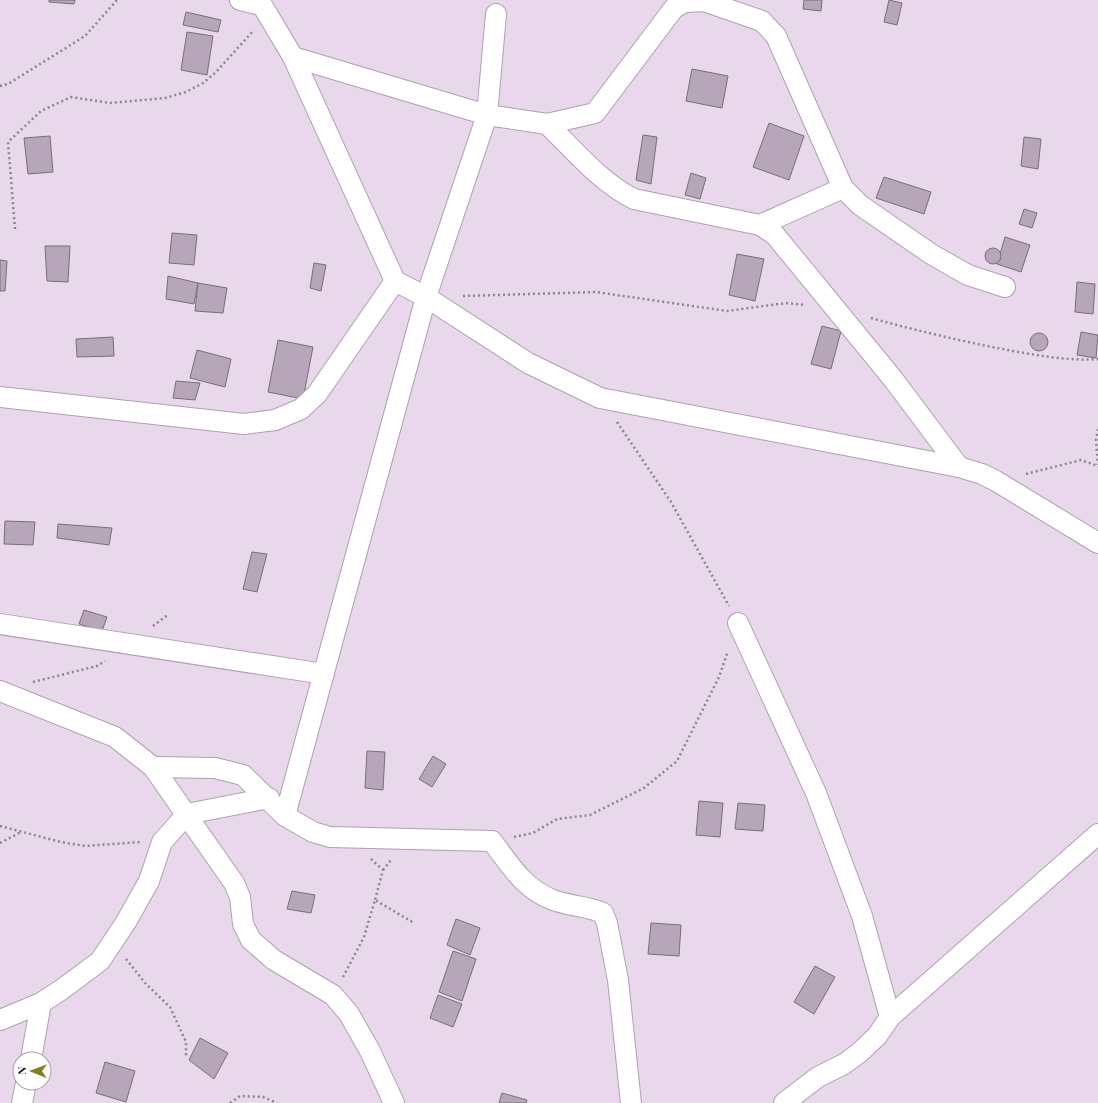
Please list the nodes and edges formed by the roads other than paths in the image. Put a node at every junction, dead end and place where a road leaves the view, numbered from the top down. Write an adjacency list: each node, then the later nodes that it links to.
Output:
1 (240, 0): 2 (street)
2 (263, 3): 4 (street)
3 (496, 14): 5 (street)
4 (293, 57): 5 (street); 9 (street)
5 (487, 115): 6 (street); 11 (street)
6 (547, 124): 7 (street); 8 (street)
7 (843, 188): 8 (street); 10 (street)
8 (760, 224): 13 (street)
9 (395, 281): 11 (street); 12 (street)
10 (1005, 287)
11 (426, 297): 13 (street); 17 (street)
12 (0, 397)
13 (959, 468): 14 (street)
14 (1098, 543)
15 (738, 622): 25 (street)
16 (0, 624): 17 (street)
17 (324, 674): 22 (street)
18 (0, 691): 19 (street)
19 (153, 768): 20 (street); 21 (street)
20 (269, 798): 21 (street); 22 (street)
21 (187, 814): 24 (street); 30 (street)
22 (285, 816): 31 (street)
23 (1098, 834): 25 (street)
24 (41, 1002): 26 (street); 27 (street)
25 (890, 1017): 32 (street)
26 (0, 1020)
27 (32, 1051)
28 (24, 1091): 29 (street)
29 (22, 1103)
30 (394, 1103)
31 (631, 1103)
32 (784, 1103)

